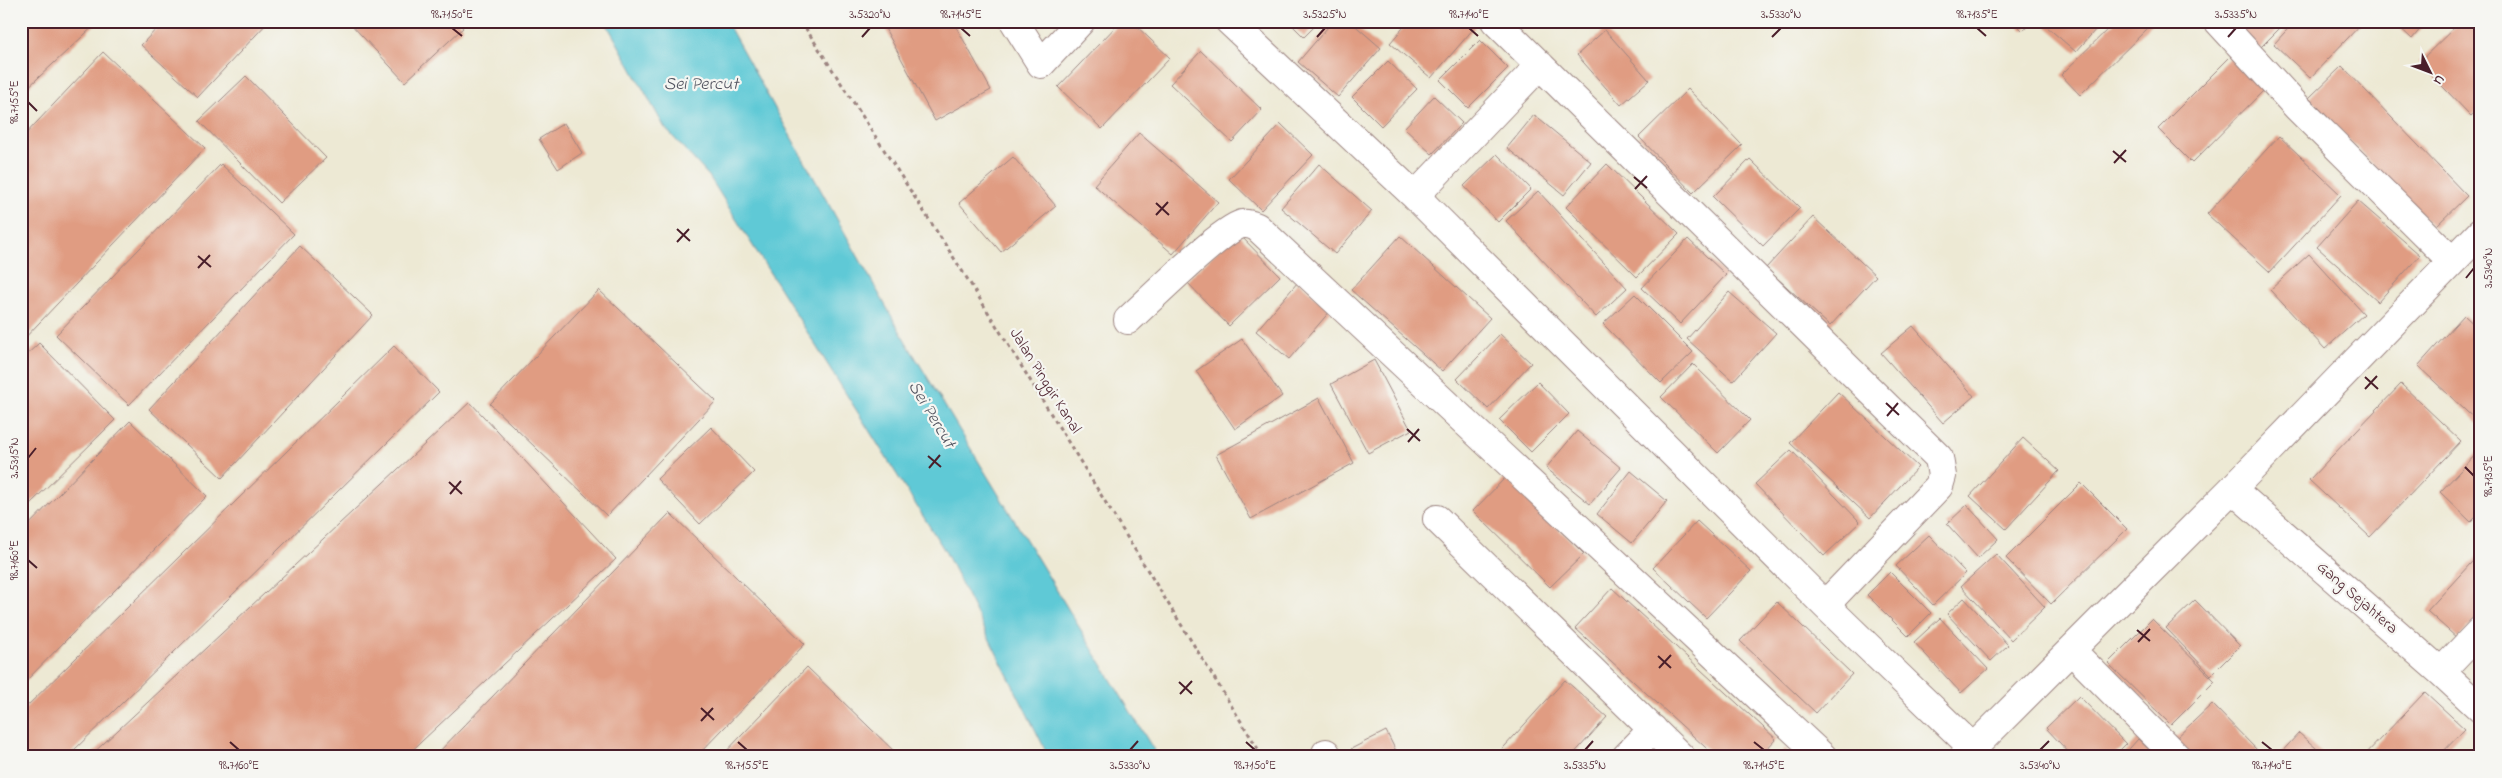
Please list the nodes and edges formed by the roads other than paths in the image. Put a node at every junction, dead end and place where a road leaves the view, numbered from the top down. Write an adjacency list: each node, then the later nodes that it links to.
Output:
1 (1014, 21): 2 (street)
2 (1081, 21)
3 (1229, 21): 7 (street)
4 (1496, 21): 6 (street)
5 (2218, 21): 9 (street)
6 (1540, 65): 7 (street); 13 (street)
7 (1415, 196): 13 (street)
8 (2481, 232): 9 (street)
9 (2452, 261): 11 (street)
10 (1128, 320): 22 (street)
11 (2232, 489): 15 (street); 16 (street, Gang Sejahtera)
12 (1437, 519): 18 (street)
13 (1825, 605): 19 (street)
14 (2481, 630): 16 (street)
15 (2072, 651): 19 (street); 23 (street)
16 (2441, 672): 17 (street, Gang Sejahtera)
17 (2481, 709)
18 (1653, 729): 20 (street); 21 (street)
19 (1969, 752)
20 (1626, 757)
21 (1681, 757)
22 (1823, 757)
23 (2177, 757)

